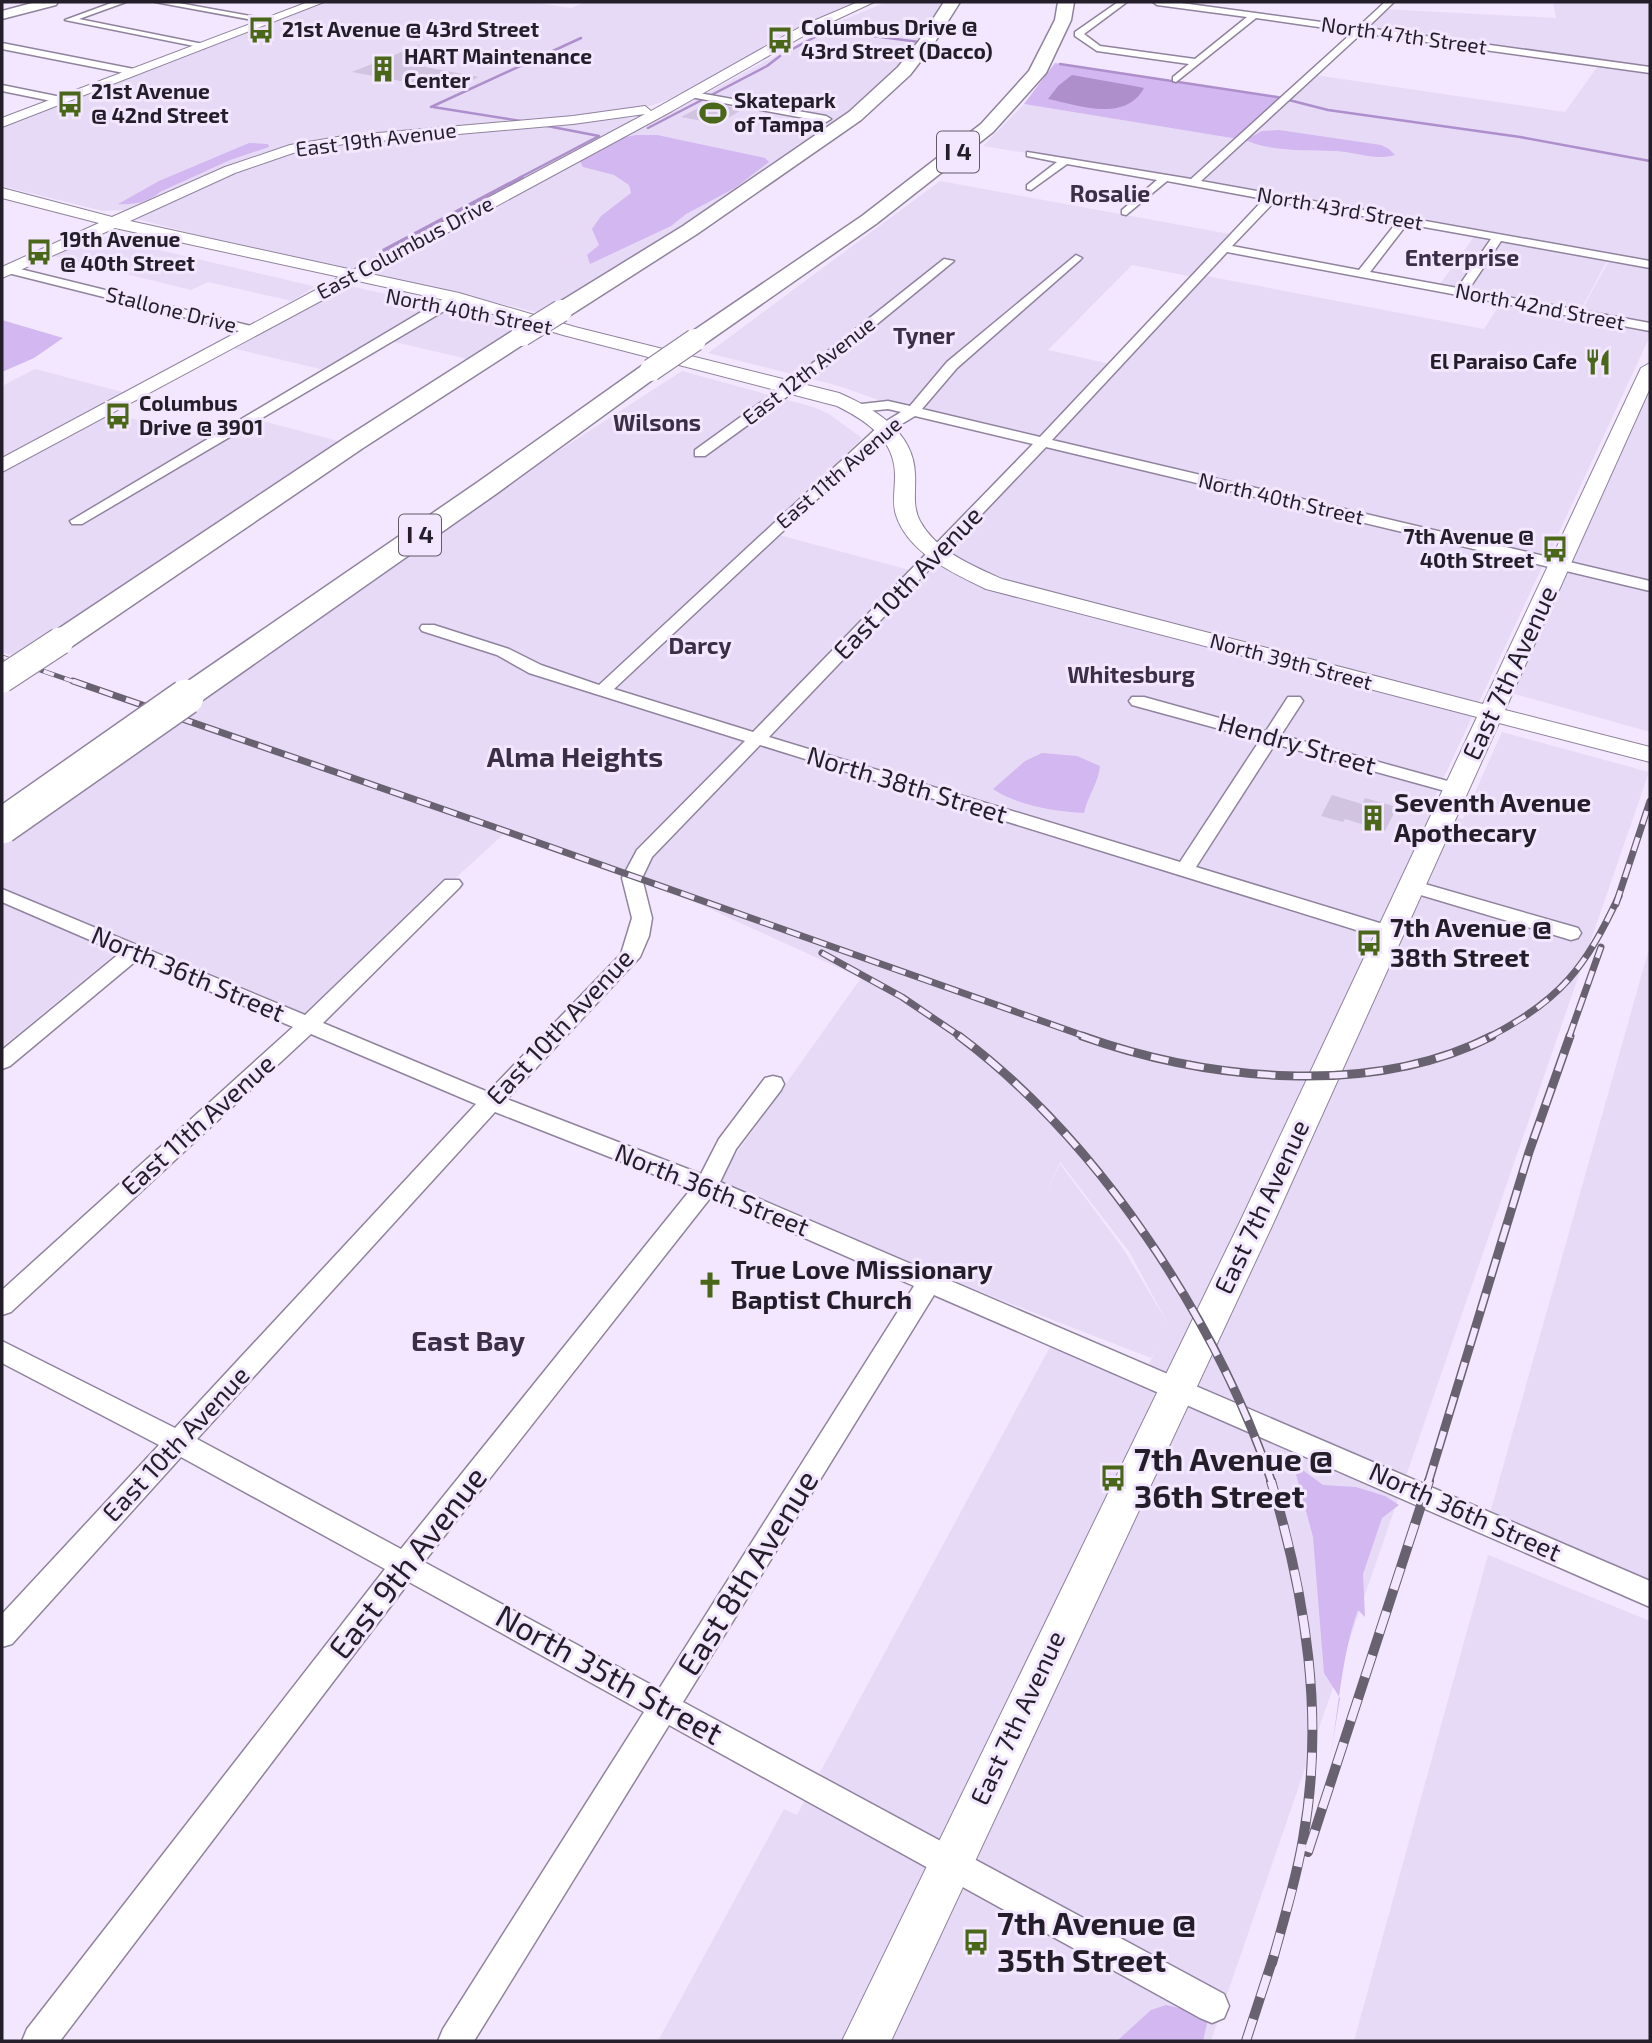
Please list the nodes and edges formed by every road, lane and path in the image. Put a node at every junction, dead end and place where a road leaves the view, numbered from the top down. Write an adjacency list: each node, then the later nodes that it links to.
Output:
1 (51, 2): 12 (main road)
2 (122, 2): 18 (street)
3 (159, 2): 14 (street)
4 (318, 2): 14 (main road)
5 (868, 2): 16 (main road, East Columbus Drive)
6 (951, 2): 44 (highway)
7 (1066, 2): 50 (highway, I 4)
8 (1123, 2): 20 (street)
9 (1157, 2): 13 (street, North 47th Street)
10 (1390, 2): 17 (street)
11 (847, 3): 16 (main road, East Columbus Drive)
12 (2, 15)
13 (1255, 15): 17 (street, North 47th Street); 20 (street)
14 (269, 20): 18 (main road)
15 (959, 27): 44 (highway)
16 (808, 28): 26 (main road, East Columbus Drive)
17 (1360, 30): 21 (street, North 47th Street); 34 (street)
18 (204, 45): 22 (main road)
19 (2, 46): 22 (street)
20 (1197, 62): 24 (street)
21 (1650, 70)
22 (134, 72): 27 (main road)
23 (1010, 75): 50 (highway)
24 (1176, 79)
25 (2, 88): 27 (street)
26 (688, 94): 28 (main road, East Columbus Drive); 29 (street)
27 (61, 100): 30 (main road)
28 (638, 116): 39 (main road, East 19th Avenue); 54 (main road, East Columbus Drive)
29 (826, 119)
30 (2, 123)
31 (1031, 154): 32 (street, North 43rd Street)
32 (1064, 160): 33 (street, North 43rd Street); 35 (street)
33 (1165, 178): 34 (street, North 43rd Street); 40 (street)
34 (1193, 183): 37 (street, North 43rd Street)
35 (1031, 187)
36 (2, 193): 41 (main road, North 40th Street)
37 (1272, 197): 42 (street, North 43rd Street); 47 (street, East 10th Avenue)
38 (2, 204): 41 (main road, North 40th Street)
39 (153, 206): 41 (main road); 43 (main road, East 19th Avenue)
40 (1126, 212)
41 (64, 214): 43 (main road, North 40th Street); 46 (main road)
42 (1405, 220): 45 (street, North 43rd Street); 53 (street)
43 (110, 226): 46 (main road, East 19th Avenue); 54 (main road, North 40th Street); 56 (main road, North 40th Street)
44 (690, 230): 58 (highway)
45 (1499, 237): 51 (street, North 43rd Street); 55 (street)
46 (61, 247): 52 (main road, East 19th Avenue)
47 (1224, 248): 53 (street, North 42nd Street); 66 (street, East 10th Avenue)
48 (1076, 258): 64 (street, East 11th Avenue)
49 (948, 261): 62 (street, East 12th Avenue)
50 (805, 264): 83 (highway, I 4, bridge)
51 (1650, 264)
52 (5, 272): 60 (street, Stallone Drive)
53 (1362, 274): 59 (street, North 42nd Street)
54 (355, 276): 56 (main road, East Columbus Drive); 57 (main road, North 40th Street)
55 (1467, 283)
56 (337, 284): 57 (main road, North 40th Street); 60 (main road, East Columbus Drive)
57 (446, 302): 58 (main road, North 40th Street); 69 (street)
58 (565, 321): 62 (main road, North 40th Street); 74 (highway, bridge)
59 (1650, 327)
60 (251, 330): 68 (main road, East Columbus Drive)
61 (1650, 368): 71 (main road, East 7th Avenue)
62 (794, 385): 63 (main road, North 40th Street); 67 (street, East 12th Avenue)
63 (858, 408): 64 (street, North 40th Street); 65 (main road, North 40th Street)
64 (913, 411): 65 (street, East 11th Avenue); 66 (street, North 40th Street)
65 (885, 428): 70 (main road, North 40th Street); 75 (street, East 11th Avenue)
66 (1041, 442): 70 (street, East 10th Avenue); 71 (street, North 40th Street)
67 (700, 453)
68 (2, 466)
69 (77, 521)
70 (938, 553): 78 (main road, North 39th Street); 80 (street, East 10th Avenue)
71 (1560, 565): 72 (street, North 40th Street); 78 (main road, East 7th Avenue)
72 (1650, 586)
73 (428, 628): 75 (street, North 38th Street)
74 (2, 679)
75 (602, 691): 80 (street, North 38th Street)
76 (1138, 701): 79 (street, Hendry Street)
77 (1294, 701): 79 (street)
78 (1491, 714): 81 (main road, North 39th Street); 82 (main road, East 7th Avenue)
79 (1272, 737): 82 (street, Hendry Street); 84 (street)
80 (758, 739): 84 (street, North 38th Street); 94 (street, East 10th Avenue)
81 (1650, 755)
82 (1456, 789): 86 (main road, East 7th Avenue)
83 (2, 826)
84 (1184, 871): 88 (street, North 38th Street)
85 (452, 884): 91 (street, East 11th Avenue)
86 (1411, 886): 88 (main road, East 7th Avenue); 89 (street)
87 (2, 895): 90 (street, North 36th Street)
88 (1390, 933): 99 (main road, East 7th Avenue)
89 (1571, 933)
90 (135, 951): 91 (street, North 36th Street); 92 (street)
91 (309, 1024): 94 (street, North 36th Street); 97 (street, East 11th Avenue)
92 (2, 1061)
93 (773, 1084): 95 (street, East 9th Avenue)
94 (491, 1102): 95 (street, North 36th Street); 100 (street, East 10th Avenue)
95 (707, 1186): 96 (street, North 36th Street); 101 (street, East 9th Avenue)
96 (929, 1282): 99 (street, North 36th Street); 104 (street, East 8th Avenue)
97 (2, 1305)
98 (2, 1351): 100 (street, North 35th Street)
99 (1177, 1388): 102 (street, North 36th Street); 105 (main road, East 7th Avenue)
100 (178, 1442): 101 (street, North 35th Street); 103 (street, East 10th Avenue)
101 (405, 1565): 104 (street, North 35th Street); 107 (street, East 9th Avenue)
102 (1650, 1594)
103 (2, 1634)
104 (665, 1706): 105 (street, North 35th Street); 108 (street, East 8th Avenue)
105 (951, 1861): 106 (street, North 35th Street); 109 (main road, East 7th Avenue)
106 (1212, 2006)
107 (39, 2041)
108 (455, 2041)
109 (866, 2041)

